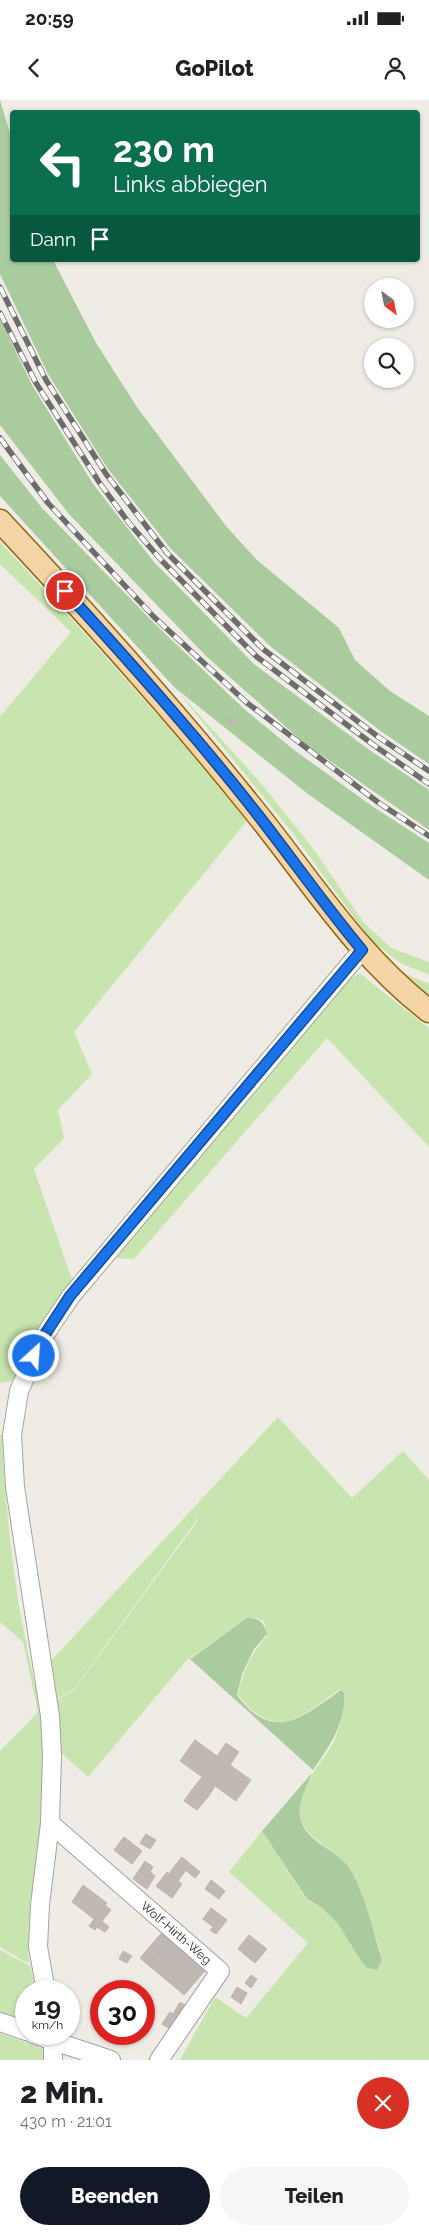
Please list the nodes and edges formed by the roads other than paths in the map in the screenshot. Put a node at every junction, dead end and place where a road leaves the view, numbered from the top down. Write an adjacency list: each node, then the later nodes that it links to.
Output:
1 (0, 521): 2 (main road)
2 (362, 950): 3 (main road); 4 (street)
3 (429, 1011)
4 (50, 1823): 5 (street); 12 (street, Wolf-Hirth-Weg)
5 (44, 1980)
6 (0, 2022): 7 (street)
7 (15, 2027)
8 (54, 2045): 10 (street)
9 (72, 2045): 11 (street)
10 (54, 2060)
11 (111, 2060)
12 (159, 2060)

